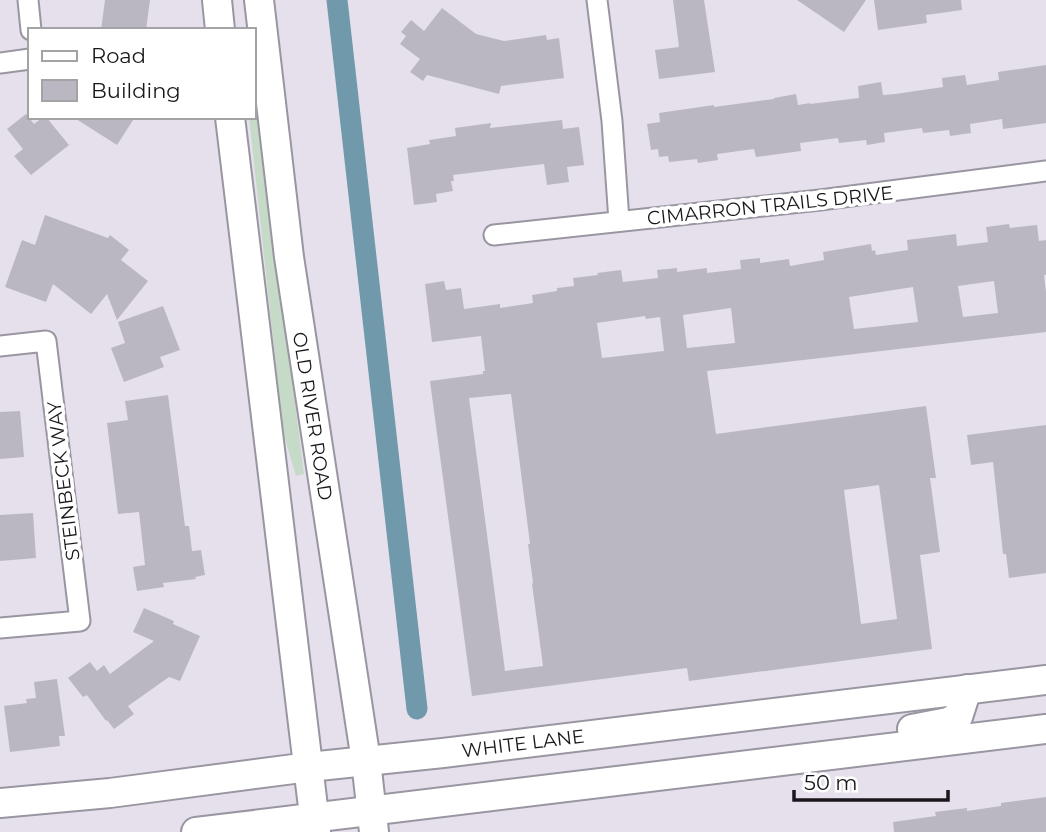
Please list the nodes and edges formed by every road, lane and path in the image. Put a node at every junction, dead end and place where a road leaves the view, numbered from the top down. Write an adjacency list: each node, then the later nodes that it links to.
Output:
1 (27, 0): 5 (street)
2 (217, 0): 6 (main road)
3 (259, 0): 19 (main road, OLD RIVER ROAD)
4 (597, 0): 11 (street)
5 (31, 28)
6 (220, 28)
7 (28, 59): 8 (street)
8 (0, 63)
9 (230, 119): 20 (main road)
10 (1046, 171): 11 (street, CIMARRON TRAILS DRIVE)
11 (619, 221): 12 (street, CIMARRON TRAILS DRIVE)
12 (494, 234)
13 (0, 346): 14 (street, STEINBECK WAY)
14 (0, 628)
15 (1046, 680): 16 (main road, WHITE LANE)
16 (968, 689): 18 (main road); 19 (main road, WHITE LANE)
17 (1046, 729): 18 (main road)
18 (831, 755): 22 (main road)
19 (366, 761): 20 (main road, WHITE LANE); 22 (main road, OLD RIVER ROAD)
20 (309, 767): 21 (main road, WHITE LANE); 23 (main road)
21 (0, 803)
22 (373, 821): 23 (main road)
23 (315, 825): 24 (main road)
24 (196, 832)

